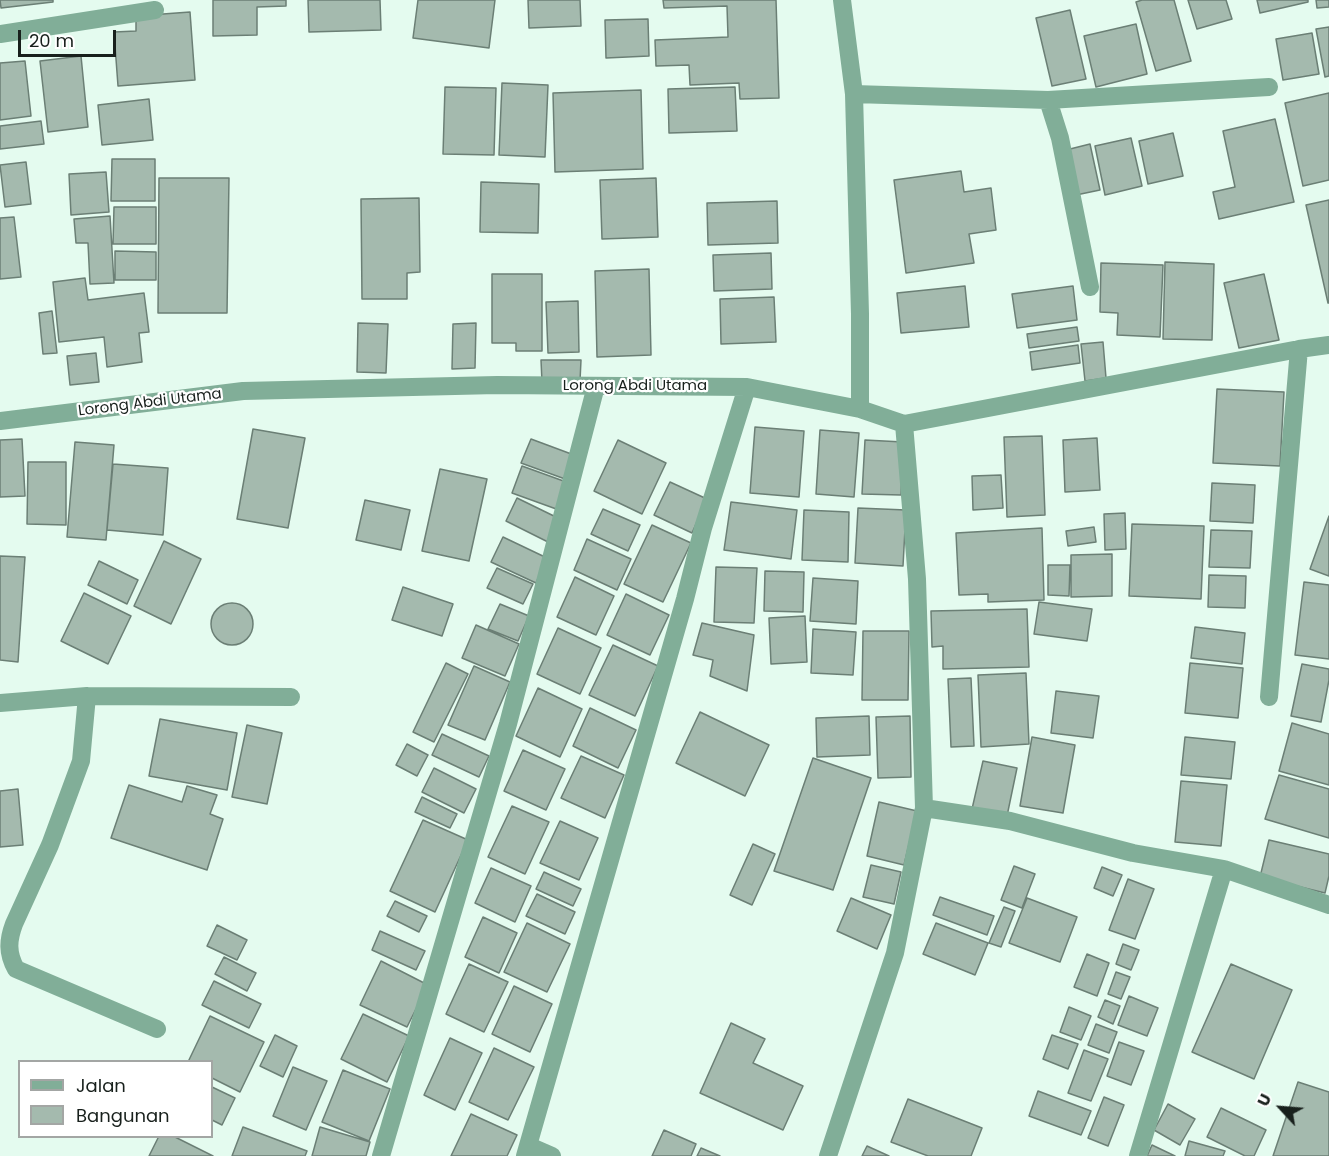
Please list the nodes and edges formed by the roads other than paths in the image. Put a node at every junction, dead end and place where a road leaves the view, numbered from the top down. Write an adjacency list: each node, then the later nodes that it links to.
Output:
1 (842, 0): 5 (street)
2 (155, 10): 3 (street)
3 (0, 34)
4 (1269, 87): 6 (street)
5 (854, 94): 6 (street); 12 (street)
6 (1048, 100): 7 (street)
7 (1090, 287)
8 (1329, 345): 9 (street)
9 (1299, 349): 14 (street); 17 (street)
10 (596, 386): 11 (street, Lorong Abdi Utama); 13 (street, Lorong Abdi Utama); 24 (street)
11 (747, 387): 12 (street, Lorong Abdi Utama); 23 (street)
12 (860, 409): 14 (street, Lorong Abdi Utama)
13 (0, 421)
14 (904, 424): 19 (street)
15 (87, 696): 16 (street); 18 (street); 22 (street)
16 (291, 697)
17 (1269, 697)
18 (0, 702)
19 (924, 808): 20 (street); 26 (street)
20 (1224, 869): 21 (street); 27 (street)
21 (1329, 905)
22 (157, 1029)
23 (527, 1151): 25 (street)
24 (381, 1156)
25 (552, 1156)
26 (828, 1156)
27 (1138, 1156)

